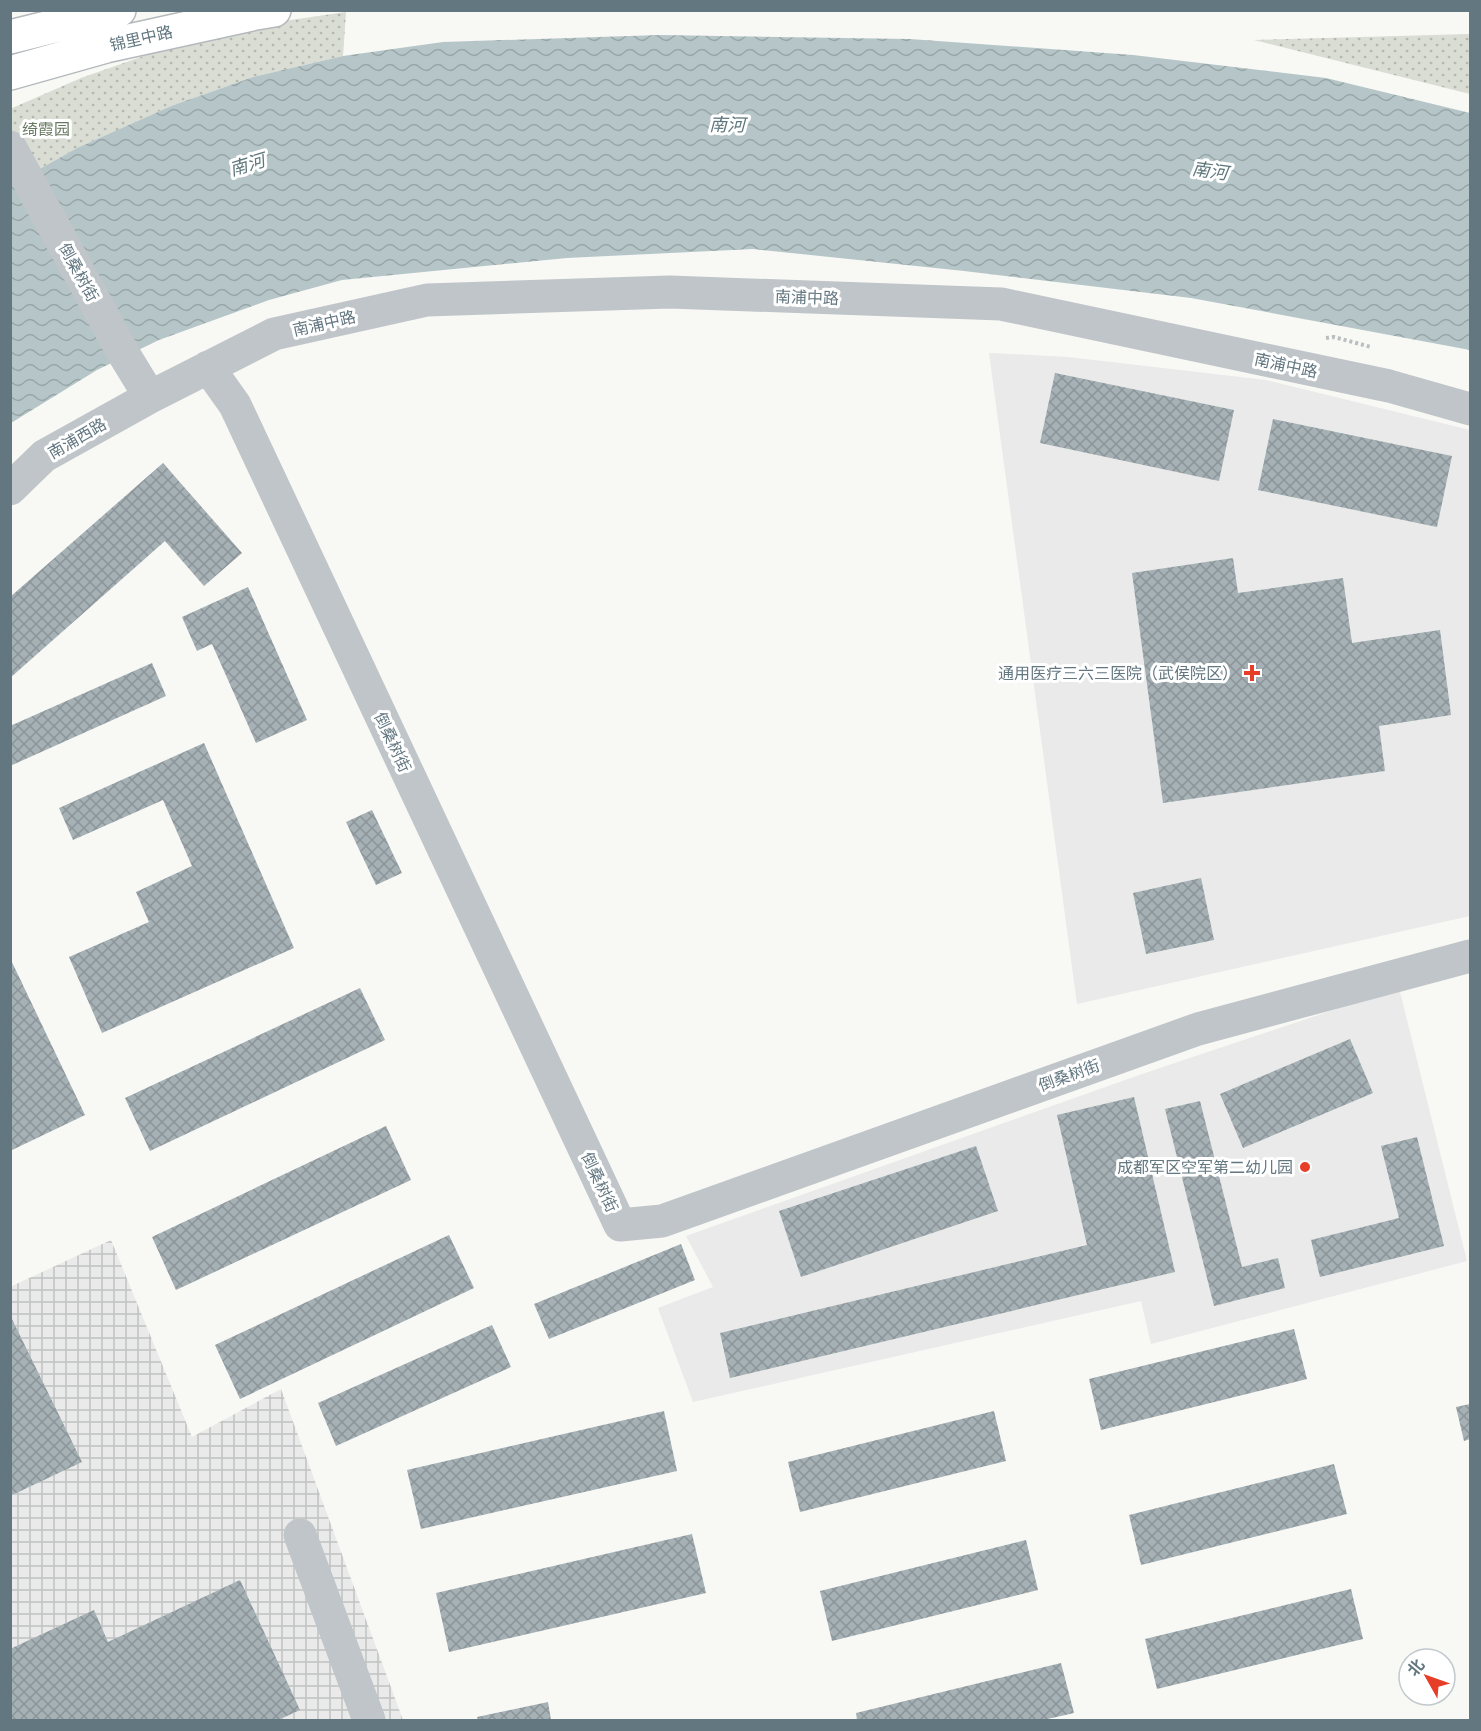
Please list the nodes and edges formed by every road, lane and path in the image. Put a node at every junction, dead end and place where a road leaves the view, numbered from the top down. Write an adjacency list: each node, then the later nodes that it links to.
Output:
1 (119, 10): 3 (main road, 锦里中路)
2 (274, 10): 4 (main road, 锦里中路)
3 (10, 37)
4 (10, 73)
5 (14, 153): 7 (street, 倒桑树街)
6 (208, 367): 7 (street, 南浦中路); 8 (street, 南浦中路); 10 (street, 倒桑树街)
7 (150, 397): 9 (street, 南浦西路)
8 (1470, 409)
9 (10, 489)
10 (1470, 956)
11 (300, 1535): 12 (street)
12 (369, 1720)

